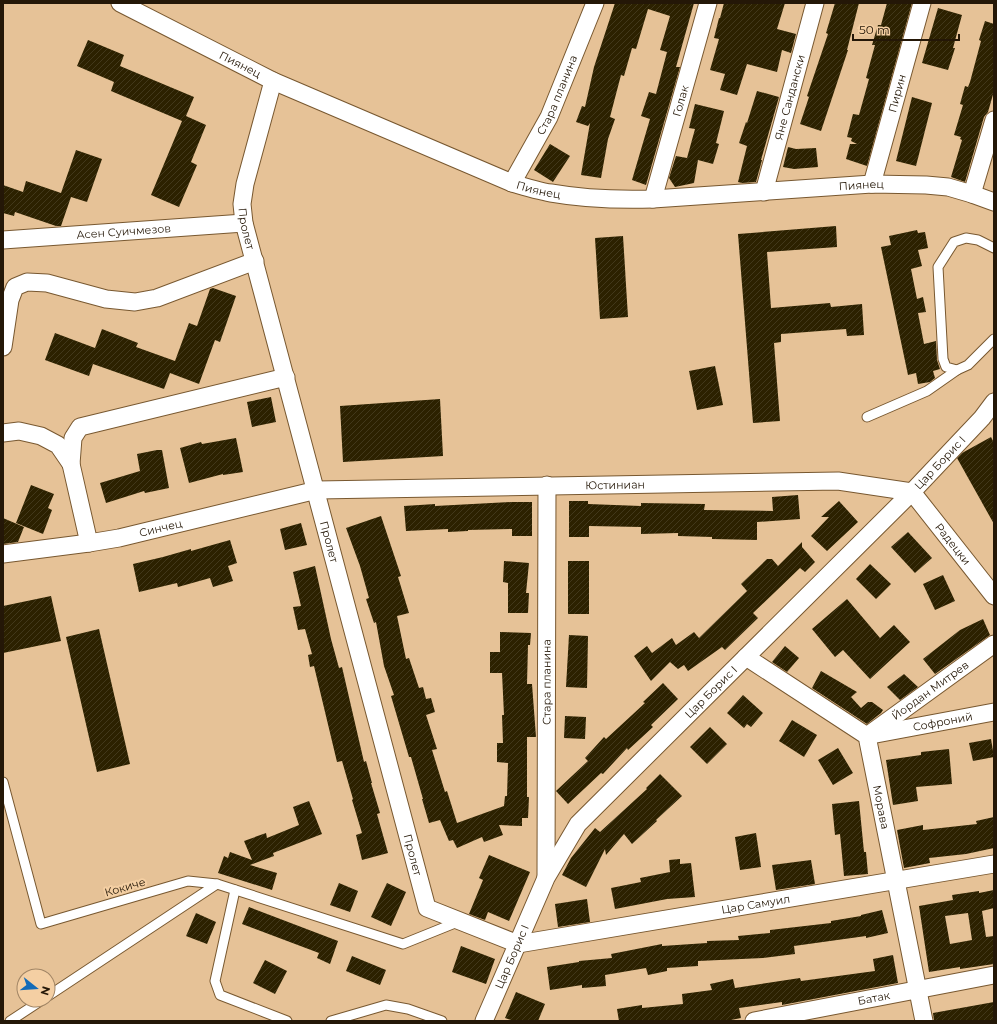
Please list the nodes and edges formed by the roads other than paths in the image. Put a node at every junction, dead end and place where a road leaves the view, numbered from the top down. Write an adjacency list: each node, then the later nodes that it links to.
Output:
1 (120, 3): 6 (street, Пиянец)
2 (595, 3): 8 (street, Стара планина)
3 (708, 3): 12 (street, Голак)
4 (815, 3): 10 (street, Яне Сандански)
5 (922, 3): 9 (street, Пирин)
6 (273, 81): 8 (street, Пиянец); 14 (street, Пролет)
7 (994, 120): 11 (street)
8 (512, 183): 12 (street, Пиянец)
9 (872, 184): 10 (street, Пиянец); 11 (street, Пиянец)
10 (764, 192): 12 (street, Пиянец)
11 (972, 194): 13 (street, Пиянец)
12 (653, 199)
13 (994, 202)
14 (244, 223): 15 (street, Асен Суичмезов); 17 (street, Пролет)
15 (3, 240)
16 (994, 248): 20 (lane)
17 (254, 260): 19 (street); 21 (street, Пролет)
18 (994, 339): 20 (lane)
19 (3, 347)
20 (957, 370): 24 (lane)
21 (286, 377): 26 (street); 28 (street, Пролет)
22 (994, 402): 23 (street, Цар Борис I)
23 (988, 416): 29 (street, Цар Борис I)
24 (867, 417)
25 (3, 433): 26 (street)
26 (71, 464): 30 (street)
27 (547, 485): 28 (street, Юстиниан); 29 (street, Юстиниан); 39 (street, Стара планина)
28 (317, 490): 30 (street, Синчец); 43 (street, Пролет)
29 (912, 492): 32 (street, Радецки); 34 (street, Цар Борис I)
30 (89, 543): 31 (street, Синчец)
31 (3, 554)
32 (994, 596)
33 (994, 644): 36 (street, Йордан Митрев)
34 (746, 657): 36 (street); 39 (street, Цар Борис I)
35 (994, 712): 36 (street, Софроний)
36 (867, 736): 40 (street, Морава)
37 (3, 782): 41 (lane, Кокиче)
38 (994, 864): 40 (street, Цар Самуил)
39 (546, 878): 44 (street, Цар Борис I)
40 (896, 881): 44 (street, Цар Самуил); 46 (street, Морава)
41 (216, 884): 42 (lane, Кокиче); 47 (lane)
42 (235, 890): 43 (lane, Кокиче); 50 (lane)
43 (461, 921): 44 (street, Пролет)
44 (518, 944): 53 (street, Цар Борис I)
45 (994, 975): 46 (street, Батак)
46 (918, 990): 54 (street, Батак); 55 (street, Морава)
47 (56, 991)
48 (30, 1008): 49 (lane)
49 (10, 1021)
50 (287, 1021)
51 (331, 1021): 52 (lane)
52 (442, 1021)
53 (484, 1021)
54 (754, 1021)
55 (924, 1021)

